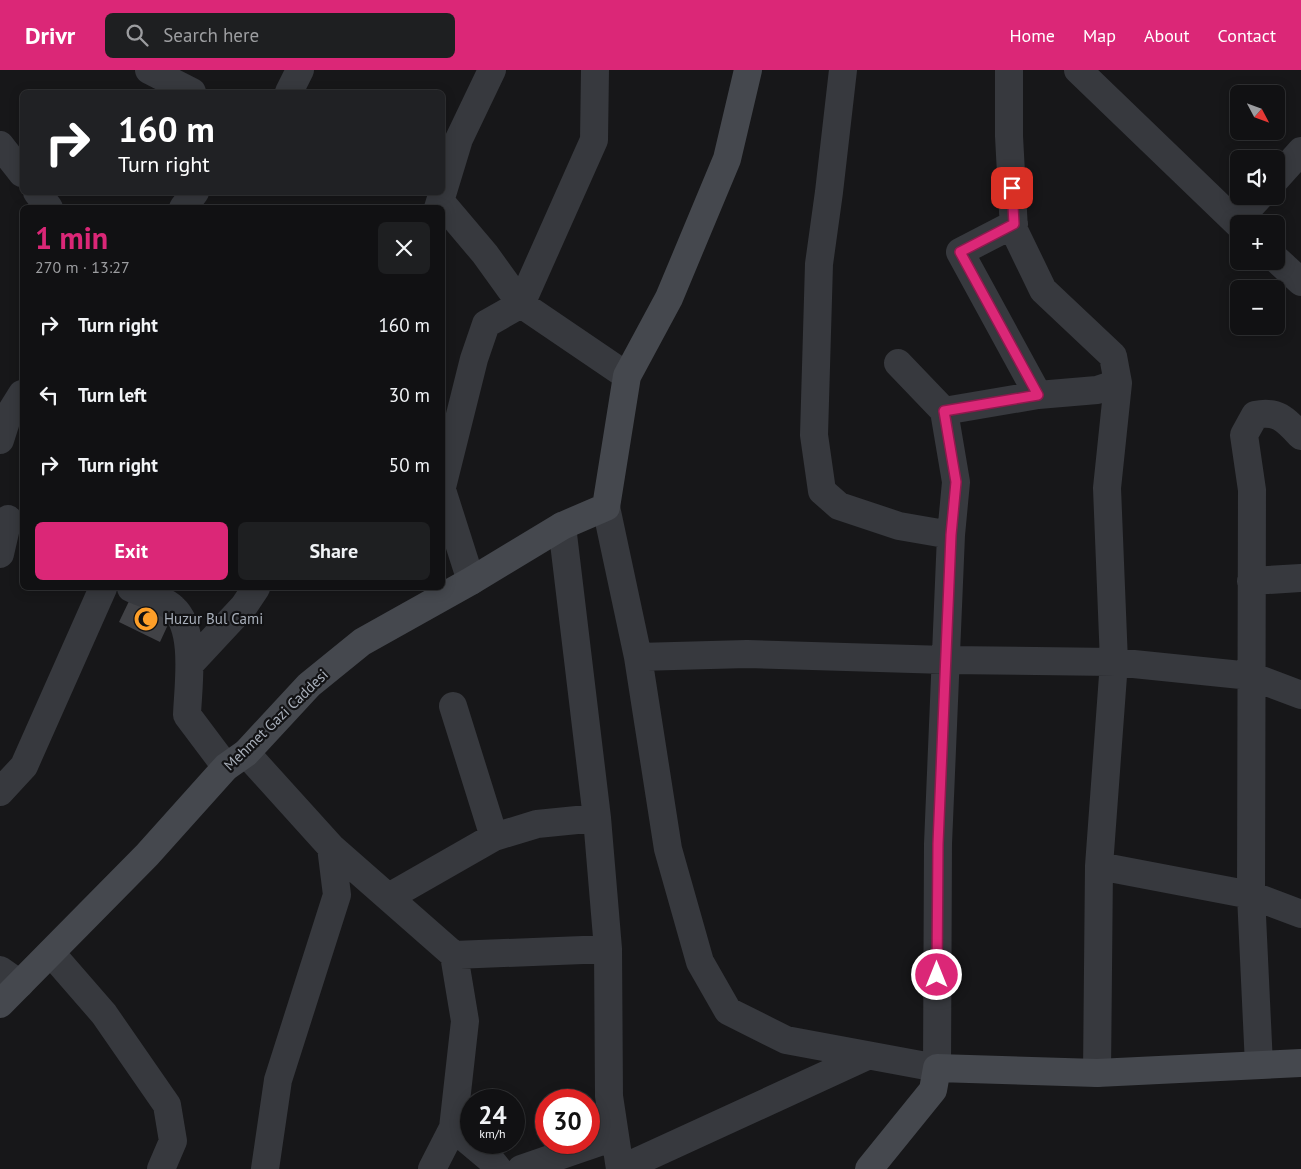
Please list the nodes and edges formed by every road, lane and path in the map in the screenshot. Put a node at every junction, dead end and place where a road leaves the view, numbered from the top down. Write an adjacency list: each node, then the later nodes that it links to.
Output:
1 (149, 70): 9 (street)
2 (300, 70): 10 (street)
3 (492, 70): 11 (street)
4 (595, 70): 24 (street)
5 (748, 70): 26 (street)
6 (843, 70): 38 (street)
7 (1009, 70): 21 (street)
8 (1078, 70): 20 (street)
9 (188, 90)
10 (290, 90)
11 (451, 137): 16 (street)
12 (0, 144): 15 (street)
13 (1301, 151): 14 (street)
14 (1285, 168)
15 (20, 171)
16 (445, 174)
17 (1253, 205): 19 (street)
18 (445, 210): 24 (street)
19 (1245, 215)
20 (1230, 216)
21 (1014, 224): 27 (street); 28 (street)
22 (1285, 268): 23 (street)
23 (1301, 282)
24 (521, 304): 26 (street); 33 (street)
25 (898, 362): 30 (street)
26 (627, 376): 35 (street)
27 (1118, 383): 28 (street); 48 (street)
28 (1038, 395): 30 (street)
29 (20, 397): 32 (street)
30 (944, 411): 38 (street)
31 (1301, 436): 42 (street)
32 (0, 440)
33 (445, 477)
34 (445, 499): 41 (street)
35 (606, 507): 37 (street, Mehmet Gazi Caddesi); 46 (street)
36 (10, 517): 39 (street)
37 (562, 526): 41 (street, Mehmet Gazi Caddesi); 55 (street)
38 (951, 535): 47 (street)
39 (0, 554)
40 (1301, 578): 42 (street)
41 (471, 581): 53 (street, Mehmet Gazi Caddesi)
42 (1251, 581): 50 (street)
43 (103, 590): 54 (street)
44 (136, 590): 49 (street)
45 (255, 590): 49 (street)
46 (638, 657): 47 (street); 67 (street)
47 (946, 660): 48 (street); 70 (street)
48 (1114, 662): 50 (street); 58 (street)
49 (190, 664): 53 (street)
50 (1250, 676): 51 (street); 59 (street)
51 (1301, 695)
52 (453, 706): 56 (street)
53 (236, 760): 57 (street); 63 (street, Mehmet Gazi Caddesi)
54 (2, 786)
55 (598, 818): 56 (street); 62 (street)
56 (494, 836): 60 (street)
57 (331, 847): 60 (street); 75 (street)
58 (1099, 866): 59 (street); 71 (street)
59 (1251, 895): 61 (street); 69 (street)
60 (389, 898): 64 (street)
61 (1301, 914)
62 (608, 949): 64 (street); 73 (street)
63 (50, 953): 65 (street, Mehmet Gazi Caddesi); 74 (street)
64 (454, 955): 72 (street)
65 (10, 977): 66 (street, Mehmet Gazi Caddesi)
66 (0, 1004)
67 (866, 1056): 70 (street); 79 (street)
68 (1301, 1063): 69 (street)
69 (1259, 1065): 71 (street)
70 (937, 1068): 71 (street); 80 (street)
71 (1096, 1073)
72 (453, 1128): 76 (street); 77 (street)
73 (614, 1137): 78 (street); 79 (street)
74 (161, 1169)
75 (264, 1169)
76 (432, 1169)
77 (498, 1169)
78 (521, 1169)
79 (620, 1169)
80 (869, 1169)

